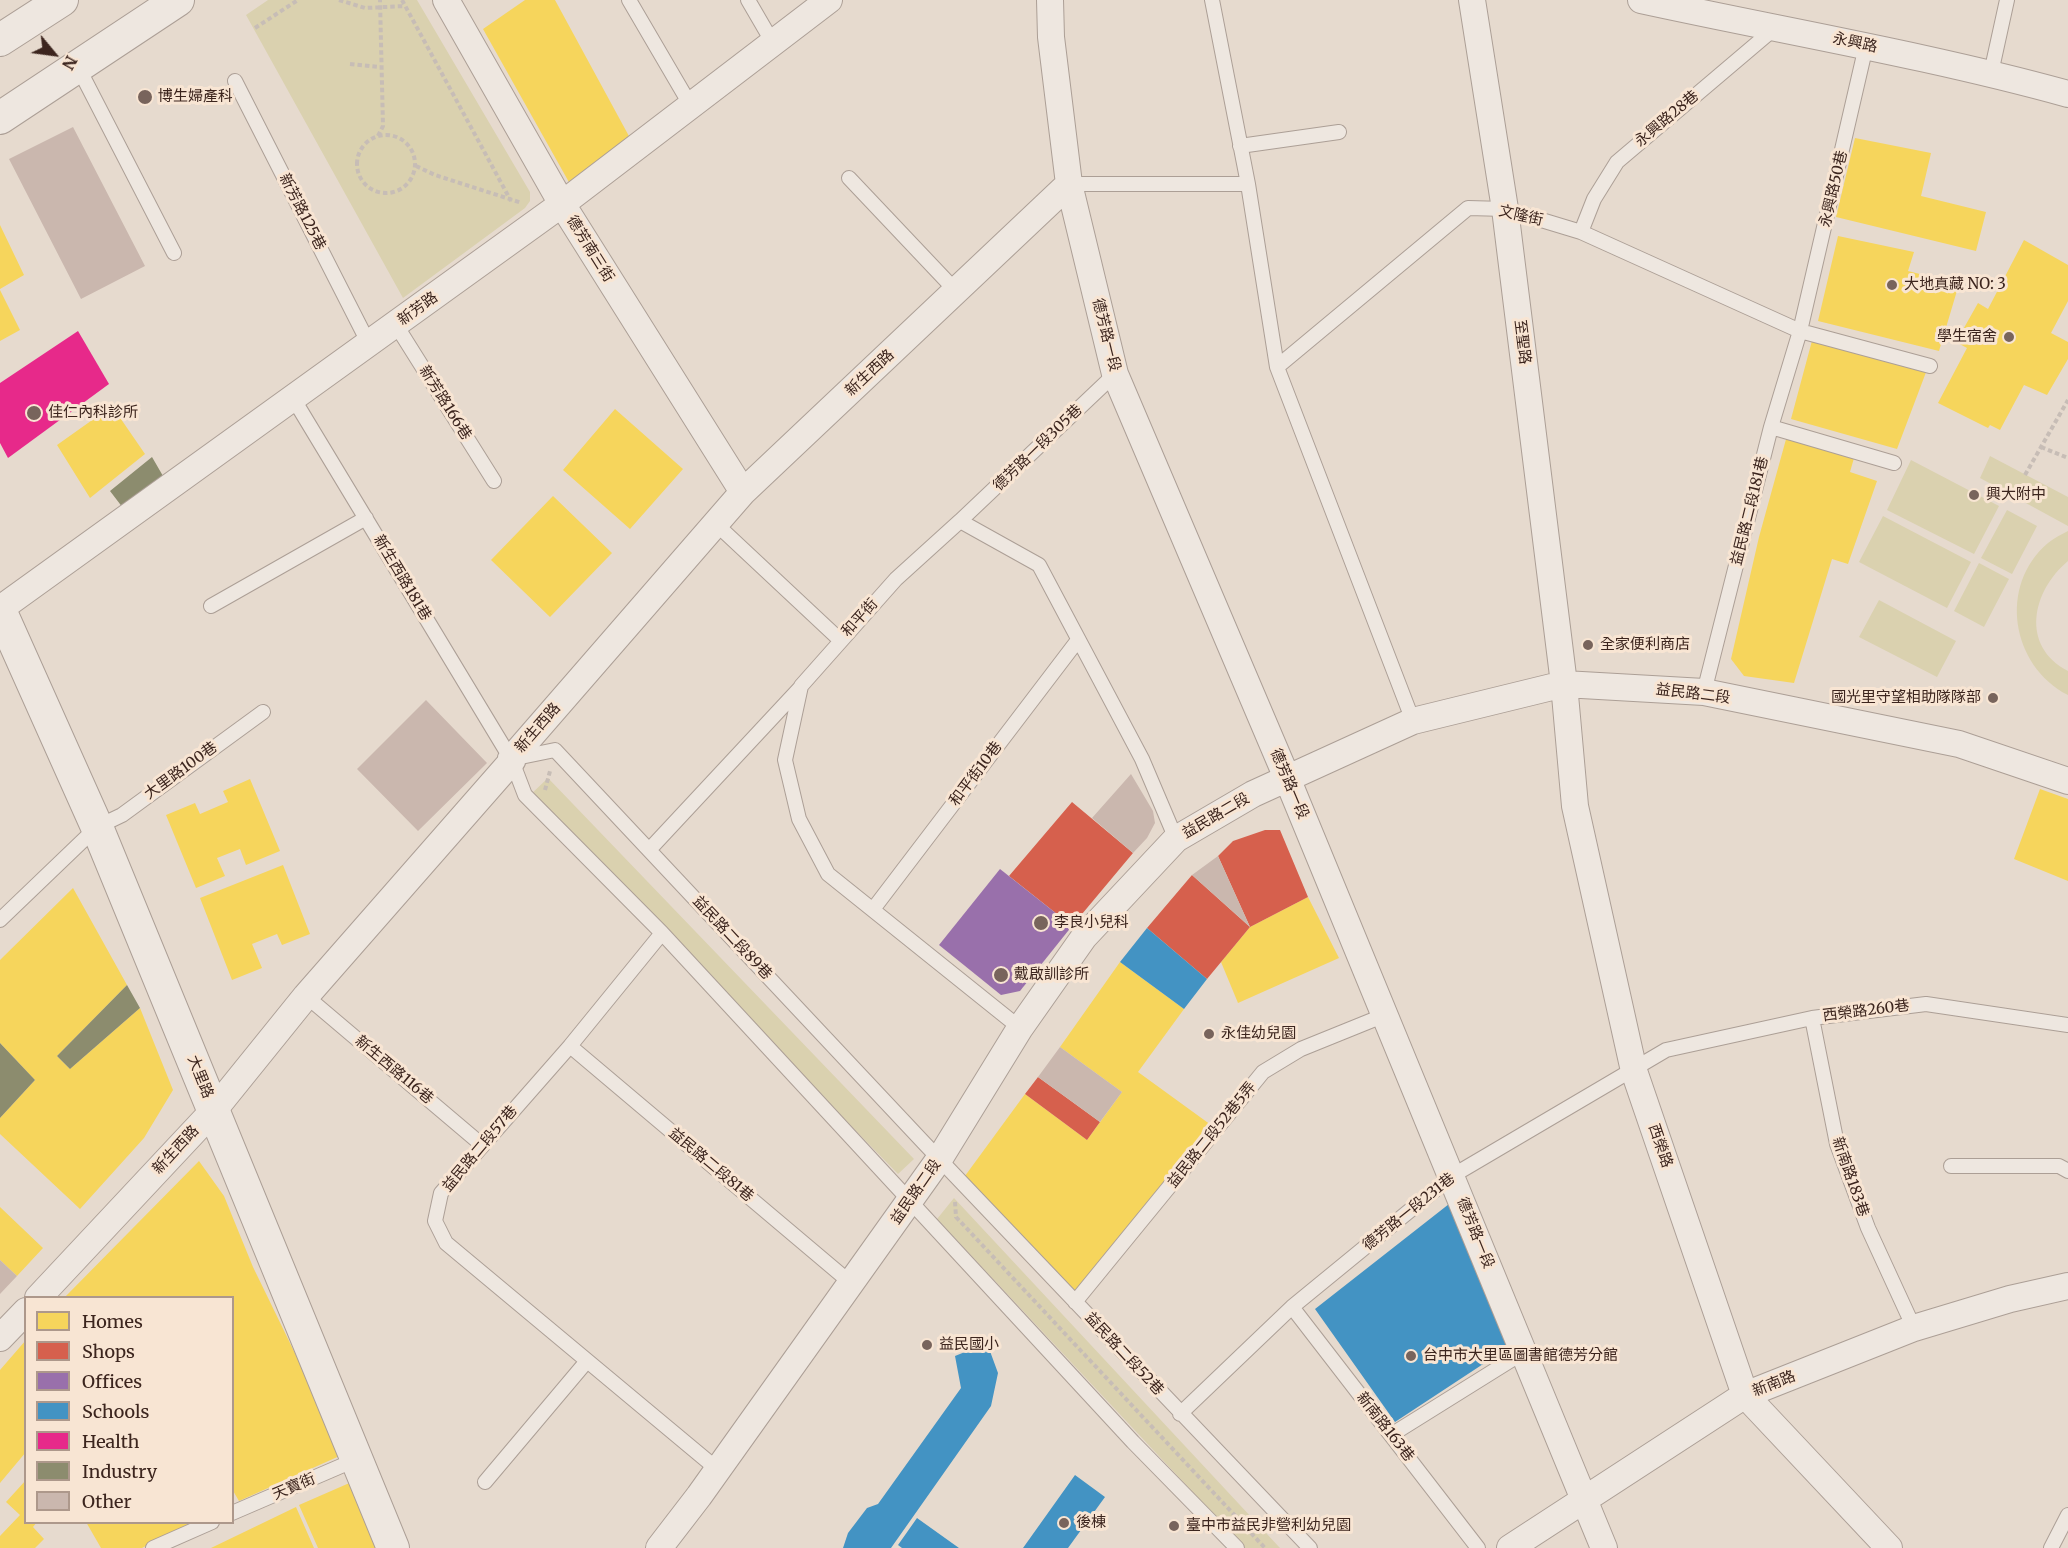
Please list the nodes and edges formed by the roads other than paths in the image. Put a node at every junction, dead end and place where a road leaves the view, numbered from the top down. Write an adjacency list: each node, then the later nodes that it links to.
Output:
1 (62, 0): 14 (street)
2 (178, 0): 17 (street)
3 (446, 0): 28 (street, 德芳南三街)
4 (629, 0): 21 (lane)
5 (748, 0): 15 (lane)
6 (830, 0): 15 (street, 新芳路)
7 (1050, 0): 26 (street, 德芳路一段)
8 (1212, 0): 24 (lane)
9 (1472, 0): 29 (street, 至聖路)
10 (1641, 0): 12 (street, 永興路)
11 (2007, 0): 18 (lane)
12 (1724, 9): 13 (street, 永興路)
13 (1777, 26): 16 (street, 永興路); 30 (lane, 永興路28巷)
14 (4, 31)
15 (773, 43): 21 (street, 新芳路)
16 (1866, 46): 18 (street, 永興路); 34 (lane, 永興路50巷)
17 (78, 67): 22 (street); 31 (lane)
18 (1991, 73): 20 (street, 永興路)
19 (235, 81): 35 (lane, 新芳路125巷)
20 (2068, 94)
21 (691, 106): 28 (street, 新芳路)
22 (0, 118)
23 (1339, 132): 24 (lane)
24 (1240, 146): 27 (lane)
25 (849, 178): 32 (lane)
26 (1069, 184): 27 (lane); 32 (street, 新生西路); 38 (street, 德芳路一段)
27 (1248, 184): 37 (lane)
28 (562, 204): 33 (street, 新芳路); 43 (street, 德芳南三街)
29 (1505, 209): 30 (lane, 文隆街); 37 (lane, 文隆街); 51 (street, 至聖路)
30 (1581, 232): 34 (lane, 文隆街)
31 (174, 253)
32 (956, 291): 43 (street, 新生西路)
33 (396, 325): 35 (street, 新芳路); 42 (lane, 新芳路166巷)
34 (1800, 331): 36 (lane, 文隆街); 40 (lane, 益民路二段181巷)
35 (368, 342): 39 (street, 新芳路)
36 (1930, 366)
37 (1277, 367): 55 (lane)
38 (1115, 374): 45 (lane, 德芳路一段305巷); 57 (street, 德芳路一段)
39 (293, 398): 44 (lane, 新生西路181巷); 48 (street, 新芳路)
40 (1771, 427): 41 (lane); 53 (lane, 益民路二段181巷)
41 (1894, 463)
42 (494, 481)
43 (743, 492): 46 (street, 新生西路)
44 (366, 518): 47 (lane); 56 (lane, 新生西路181巷)
45 (960, 521): 49 (lane, 和平街); 50 (lane)
46 (715, 523): 49 (lane); 56 (street, 新生西路)
47 (211, 606)
48 (0, 609): 59 (street, 大里路)
49 (840, 640): 52 (lane, 和平街)
50 (1078, 640): 60 (lane); 62 (lane, 和平街10巷)
51 (1564, 684): 53 (street, 益民路二段); 55 (street, 益民路二段); 72 (street, 西榮路)
52 (801, 686): 61 (lane); 62 (lane, 和平街)
53 (1704, 692): 58 (street, 益民路二段)
54 (262, 712): 59 (lane, 大里路100巷)
55 (1413, 721): 57 (street, 益民路二段)
56 (512, 760): 61 (lane, 益民路二段89巷); 64 (lane); 65 (street, 新生西路)
57 (1287, 778): 60 (street, 益民路二段); 66 (street, 德芳路一段)
58 (2068, 781)
59 (97, 826): 63 (lane, 大里路100巷); 73 (street, 大里路)
60 (1176, 839): 69 (street, 益民路二段)
61 (649, 850): 75 (lane, 益民路二段89巷)
62 (874, 908): 69 (lane, 和平街)
63 (0, 920)
64 (662, 933): 70 (lane, 益民路二段57巷); 79 (lane)
65 (306, 996): 73 (street, 新生西路); 74 (lane, 新生西路116巷)
66 (1385, 1015): 78 (street, 德芳路一段); 83 (lane, 益民路二段52巷5弄)
67 (1812, 1018): 68 (lane, 西榮路260巷); 71 (lane, 西榮路260巷); 86 (lane, 新南路183巷)
68 (2068, 1025)
69 (1020, 1028): 75 (street, 益民路二段)
70 (570, 1046): 74 (lane, 益民路二段57巷); 80 (lane, 益民路二段81巷)
71 (1666, 1050): 72 (lane, 德芳路一段231巷)
72 (1634, 1071): 78 (lane, 德芳路一段231巷); 90 (street, 西榮路)
73 (214, 1110): 82 (street, 新生西路); 93 (street, 大里路)
74 (482, 1145): 89 (lane, 益民路二段57巷)
75 (940, 1158): 79 (street, 益民路二段); 83 (lane, 益民路二段52巷)
76 (1951, 1166): 77 (lane)
77 (2068, 1171)
78 (1452, 1176): 84 (lane, 德芳路一段231巷); 88 (street, 德芳路一段)
79 (909, 1200): 80 (street, 益民路二段); 103 (lane)
80 (852, 1284): 94 (street, 益民路二段)
81 (2068, 1286): 86 (street, 新南路)
82 (40, 1296)
83 (1075, 1302): 91 (lane, 益民路二段52巷)
84 (1292, 1306): 91 (lane, 德芳路一段231巷); 92 (lane, 新南路163巷)
85 (24, 1313): 87 (street)
86 (1914, 1328): 90 (street, 新南路)
87 (0, 1338)
88 (1524, 1352): 92 (lane); 96 (street, 德芳路一段)
89 (587, 1361): 94 (lane, 益民路二段57巷); 95 (lane)
90 (1745, 1395): 96 (street, 新南路); 108 (street, 西榮路)
91 (1180, 1414): 104 (lane, 益民路二段52巷)
92 (1391, 1435): 105 (lane, 新南路163巷)
93 (355, 1460): 97 (lane, 天寶街); 101 (street, 大里路)
94 (717, 1469): 102 (street, 益民路二段)
95 (485, 1482)
96 (1584, 1500): 106 (street, 新南路); 107 (street, 德芳路一段)
97 (234, 1513)
98 (2068, 1515): 109 (lane)
99 (207, 1524): 100 (lane)
100 (153, 1548)
101 (393, 1548)
102 (659, 1548)
103 (1237, 1548)
104 (1310, 1548)
105 (1478, 1548)
106 (1510, 1548)
107 (1604, 1548)
108 (1889, 1548)
109 (2051, 1548)

